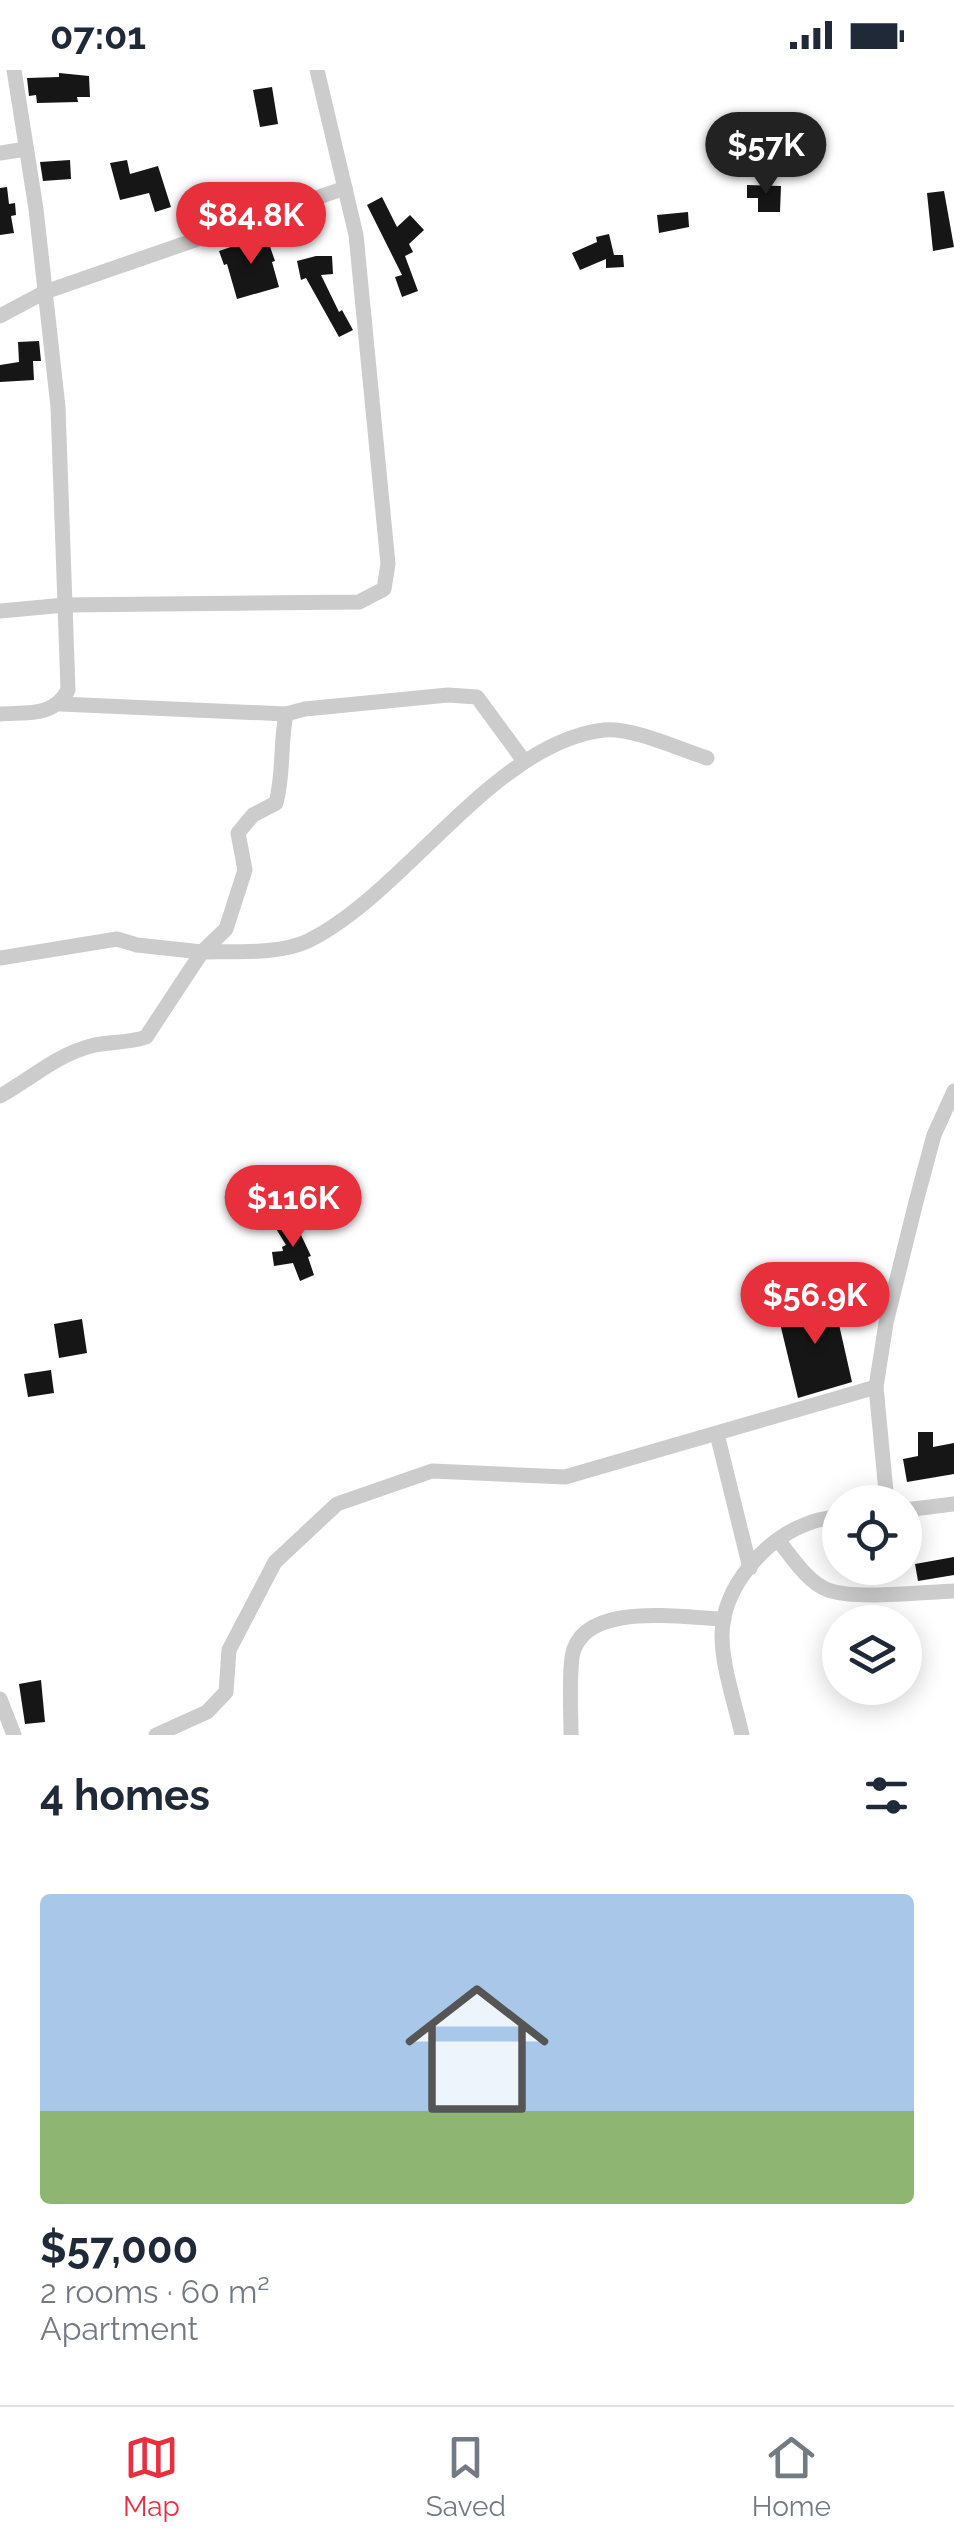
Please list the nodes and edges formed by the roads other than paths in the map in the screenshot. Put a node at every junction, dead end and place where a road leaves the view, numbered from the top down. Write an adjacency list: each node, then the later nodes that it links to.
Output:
1 (14, 70): 3 (street)
2 (316, 70): 5 (street)
3 (26, 149): 4 (street); 6 (street)
4 (0, 153)
5 (345, 188): 6 (street); 8 (street)
6 (45, 292): 7 (street); 8 (street)
7 (0, 316)
8 (65, 605): 9 (street); 10 (street)
9 (0, 611)
10 (61, 704): 11 (street); 12 (street)
11 (0, 714)
12 (286, 714): 14 (street); 15 (street)
13 (707, 758): 14 (street)
14 (524, 761): 15 (street)
15 (202, 952): 16 (street); 18 (street)
16 (0, 958)
17 (954, 1091): 20 (street)
18 (0, 1096)
19 (954, 1121): 20 (street)
20 (934, 1135): 21 (street)
21 (876, 1387): 22 (street); 23 (street)
22 (717, 1434): 28 (street); 33 (street)
23 (885, 1485)
24 (954, 1504): 25 (street)
25 (922, 1508)
26 (822, 1520): 27 (street)
27 (778, 1540): 28 (street); 29 (street)
28 (750, 1568): 30 (street)
29 (954, 1591)
30 (724, 1619): 34 (street); 35 (street)
31 (0, 1698): 32 (street)
32 (14, 1735)
33 (156, 1735)
34 (571, 1735)
35 (742, 1735)

